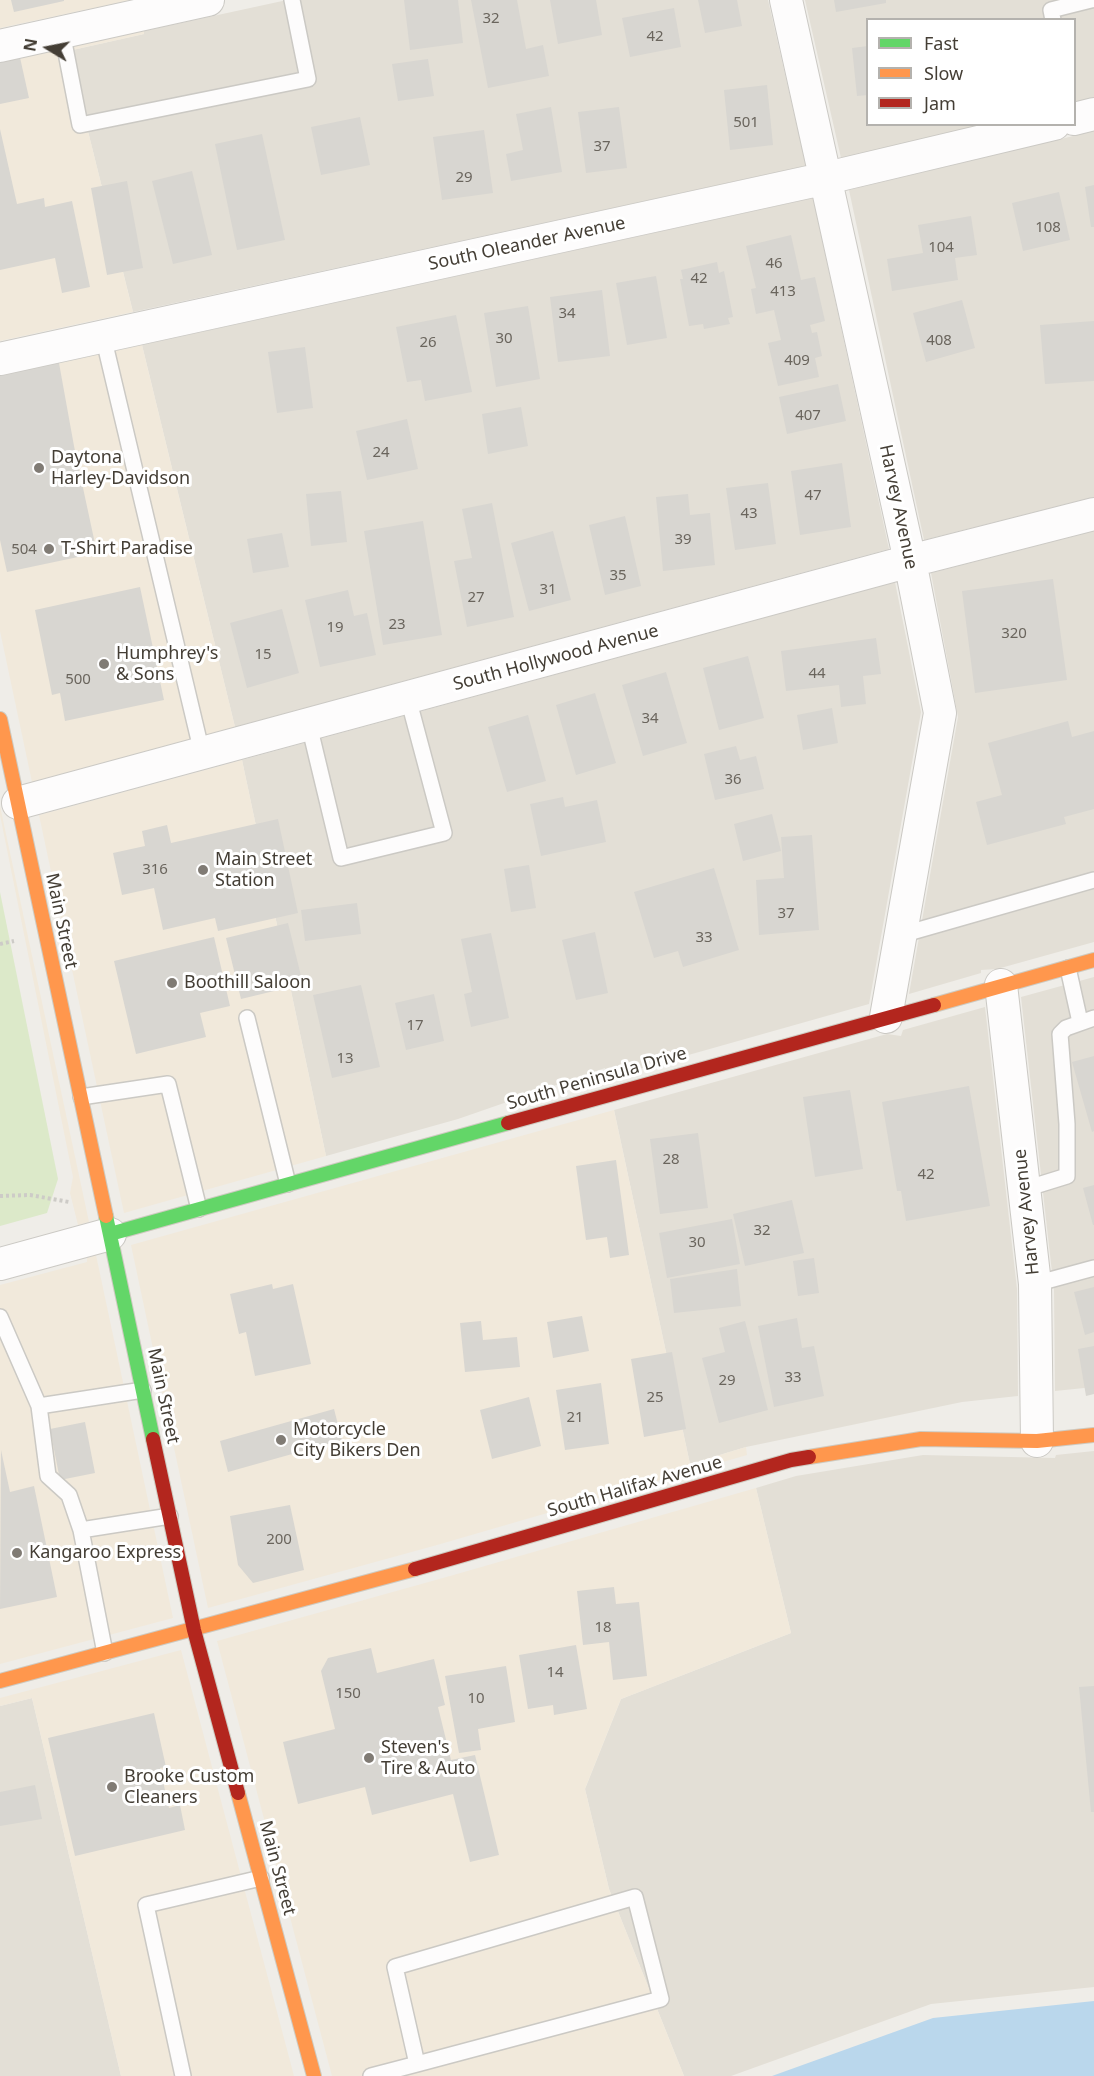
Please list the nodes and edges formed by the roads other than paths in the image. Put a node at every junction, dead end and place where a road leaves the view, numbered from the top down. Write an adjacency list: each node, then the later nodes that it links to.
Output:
1 (208, 0): 5 (street)
2 (292, 0): 7 (lane)
3 (786, 0): 12 (street, Harvey Avenue)
4 (1091, 0): 6 (lane)
5 (128, 8): 7 (street)
6 (1053, 18)
7 (62, 32): 8 (street)
8 (0, 46)
9 (1094, 114): 10 (street)
10 (1076, 118)
11 (1046, 126): 12 (street, South Oleander Avenue)
12 (827, 178): 13 (street, South Oleander Avenue); 16 (street, Harvey Avenue)
13 (103, 336): 14 (street, South Oleander Avenue); 20 (lane)
14 (0, 358)
15 (1094, 514): 16 (street, South Hollywood Avenue)
16 (910, 561): 17 (street, South Hollywood Avenue); 23 (street, Harvey Avenue)
17 (408, 698): 19 (street, South Hollywood Avenue); 19 (lane)
18 (0, 719): 21 (street, Main Street)
19 (309, 724): 20 (street, South Hollywood Avenue)
20 (202, 753): 21 (street, South Hollywood Avenue)
21 (18, 803): 30 (street, Main Street)
22 (1094, 880): 23 (lane)
23 (901, 935): 27 (street, Harvey Avenue)
24 (1094, 960): 25 (street, South Peninsula Drive)
25 (1068, 968): 26 (street, South Peninsula Drive); 29 (lane)
26 (1001, 985): 27 (street, South Peninsula Drive); 32 (street, Harvey Avenue)
27 (886, 1017): 31 (street, South Peninsula Drive)
28 (247, 1018): 31 (lane)
29 (1087, 1020): 32 (lane)
30 (81, 1097): 33 (lane); 34 (street, Main Street)
31 (288, 1184): 33 (street, South Peninsula Drive)
32 (1024, 1189): 37 (street, Harvey Avenue)
33 (199, 1209): 34 (street, South Peninsula Drive)
34 (110, 1234): 35 (street); 39 (street, Main Street)
35 (0, 1264)
36 (1094, 1268): 37 (lane)
37 (1035, 1284): 42 (street, Harvey Avenue)
38 (0, 1317): 40 (lane)
39 (143, 1390): 40 (lane); 43 (street, Main Street)
40 (39, 1406): 44 (lane)
41 (1094, 1435): 42 (street, South Halifax Avenue)
42 (1037, 1441): 45 (street, South Halifax Avenue)
43 (170, 1516): 44 (lane); 45 (street, Main Street)
44 (81, 1530): 46 (lane)
45 (194, 1630): 46 (street, South Halifax Avenue); 48 (street, Main Street)
46 (105, 1653): 47 (street, South Halifax Avenue)
47 (0, 1681)
48 (261, 1878): 50 (lane); 51 (street, Main Street)
49 (417, 2064): 49 (lane); 52 (lane)
50 (183, 2076)
51 (314, 2076)
52 (371, 2076)

